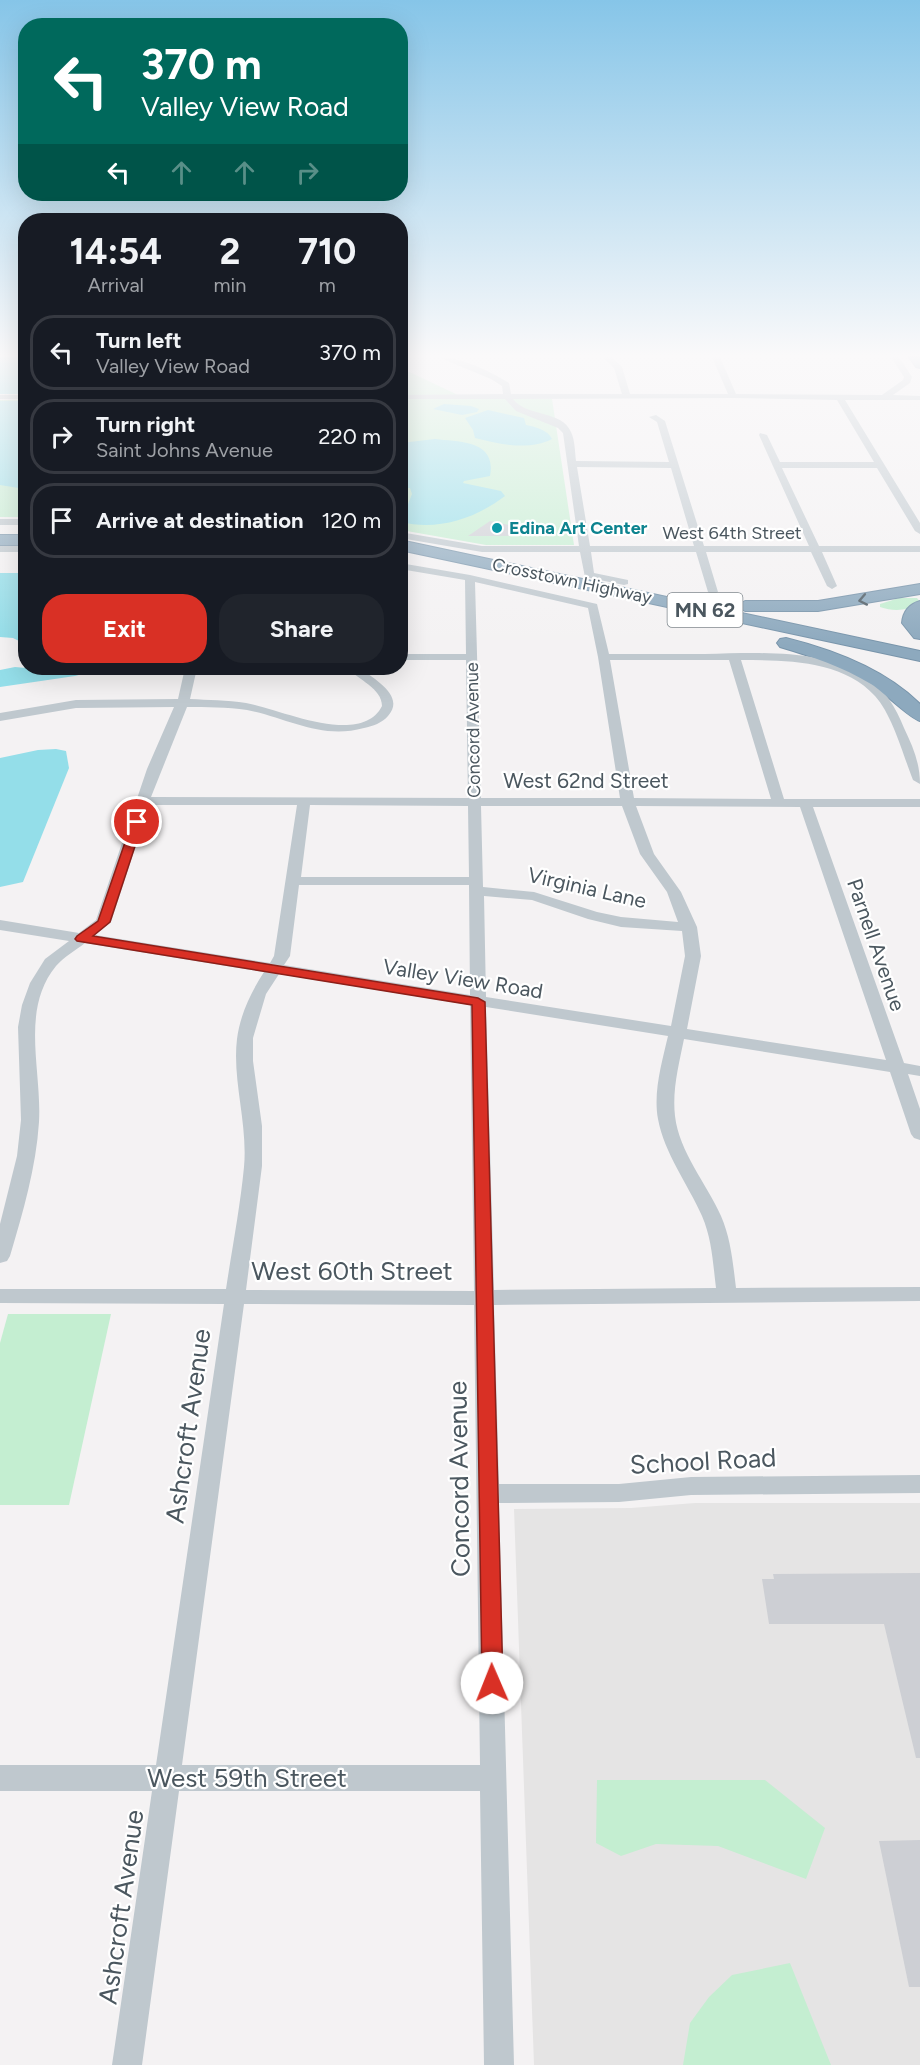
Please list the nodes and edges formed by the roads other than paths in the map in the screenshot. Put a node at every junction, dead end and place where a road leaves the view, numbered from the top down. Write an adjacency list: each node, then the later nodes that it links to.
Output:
1 (570, 453): 5 (street)
2 (671, 453): 6 (street)
3 (772, 453): 7 (street)
4 (873, 453): 8 (street)
5 (571, 464): 6 (street); 20 (street)
6 (674, 465): 21 (street)
7 (777, 465): 8 (street); 22 (street)
8 (880, 465): 13 (street)
9 (0, 522): 10 (street)
10 (18, 522)
11 (0, 531): 12 (highway)
12 (18, 531)
13 (920, 531)
14 (408, 536): 20 (street, West 64th Street)
15 (0, 540): 16 (highway)
16 (18, 540)
17 (408, 547): 25 (highway, Crosstown Highway / MN 62)
18 (0, 549): 19 (street)
19 (18, 549)
20 (586, 549): 21 (street, West 64th Street); 28 (street)
21 (700, 549): 22 (street, West 64th Street); 31 (street)
22 (816, 549): 23 (street, West 64th Street); 29 (street)
23 (920, 549)
24 (408, 559): 33 (highway, Crosstown Highway / MN 62)
25 (490, 563): 30 (highway, one-way to 25); 35 (highway, Crosstown Highway / MN 62)
26 (408, 567): 27 (street)
27 (470, 578): 37 (street, Concord Avenue); 38 (street)
28 (624, 582)
29 (832, 586)
30 (920, 589)
31 (713, 592)
32 (920, 606): 34 (highway)
33 (751, 632): 40 (highway, Crosstown Highway / MN 62); 44 (highway)
34 (920, 634)
35 (920, 656)
36 (408, 657): 37 (street)
37 (471, 657): 49 (street, Concord Avenue)
38 (604, 657): 39 (street); 50 (street)
39 (734, 657): 46 (street); 51 (street)
40 (920, 668)
41 (189, 675): 43 (street)
42 (363, 675): 43 (street)
43 (181, 703): 45 (street); 47 (street)
44 (920, 716)
45 (0, 717)
46 (920, 780)
47 (144, 801): 48 (street, West 62nd Street); 58 (street)
48 (304, 802): 49 (street, West 62nd Street); 54 (street, Ashcroft Avenue)
49 (474, 802): 50 (street, West 62nd Street); 55 (street, Concord Avenue)
50 (628, 802): 51 (street, West 62nd Street); 57 (street)
51 (779, 803): 52 (street, West 62nd Street)
52 (805, 803): 53 (street, West 62nd Street); 62 (street, Parnell Avenue)
53 (920, 803)
54 (293, 881): 55 (street, Virginia Lane); 59 (street, Ashcroft Avenue)
55 (475, 886): 57 (street, Virginia Lane); 60 (street, Concord Avenue)
56 (0, 925): 58 (street, Valley View Road)
57 (689, 927): 61 (street)
58 (82, 939): 59 (street, Valley View Road); 65 (street)
59 (273, 970): 60 (street, Valley View Road); 69 (street, Ashcroft Avenue)
60 (478, 1002): 61 (street, Valley View Road); 70 (street, Concord Avenue)
61 (677, 1033): 62 (street, Valley View Road); 66 (street)
62 (897, 1068): 63 (street, Valley View Road); 64 (street, Parnell Avenue)
63 (920, 1071)
64 (920, 1134)
65 (0, 1256)
66 (727, 1294): 67 (street, West 60th Street); 70 (street, West 60th Street)
67 (920, 1294)
68 (0, 1296): 69 (street, West 60th Street)
69 (235, 1297): 70 (street, West 60th Street); 74 (street, Ashcroft Avenue)
70 (483, 1298): 72 (street, Concord Avenue)
71 (920, 1484): 72 (street, School Road)
72 (489, 1494): 75 (street, Concord Avenue)
73 (0, 1778): 74 (street, West 59th Street)
74 (168, 1778): 75 (street, West 59th Street); 76 (street, Ashcroft Avenue)
75 (494, 1778): 77 (street, Concord Avenue)
76 (127, 2065)
77 (499, 2065)

